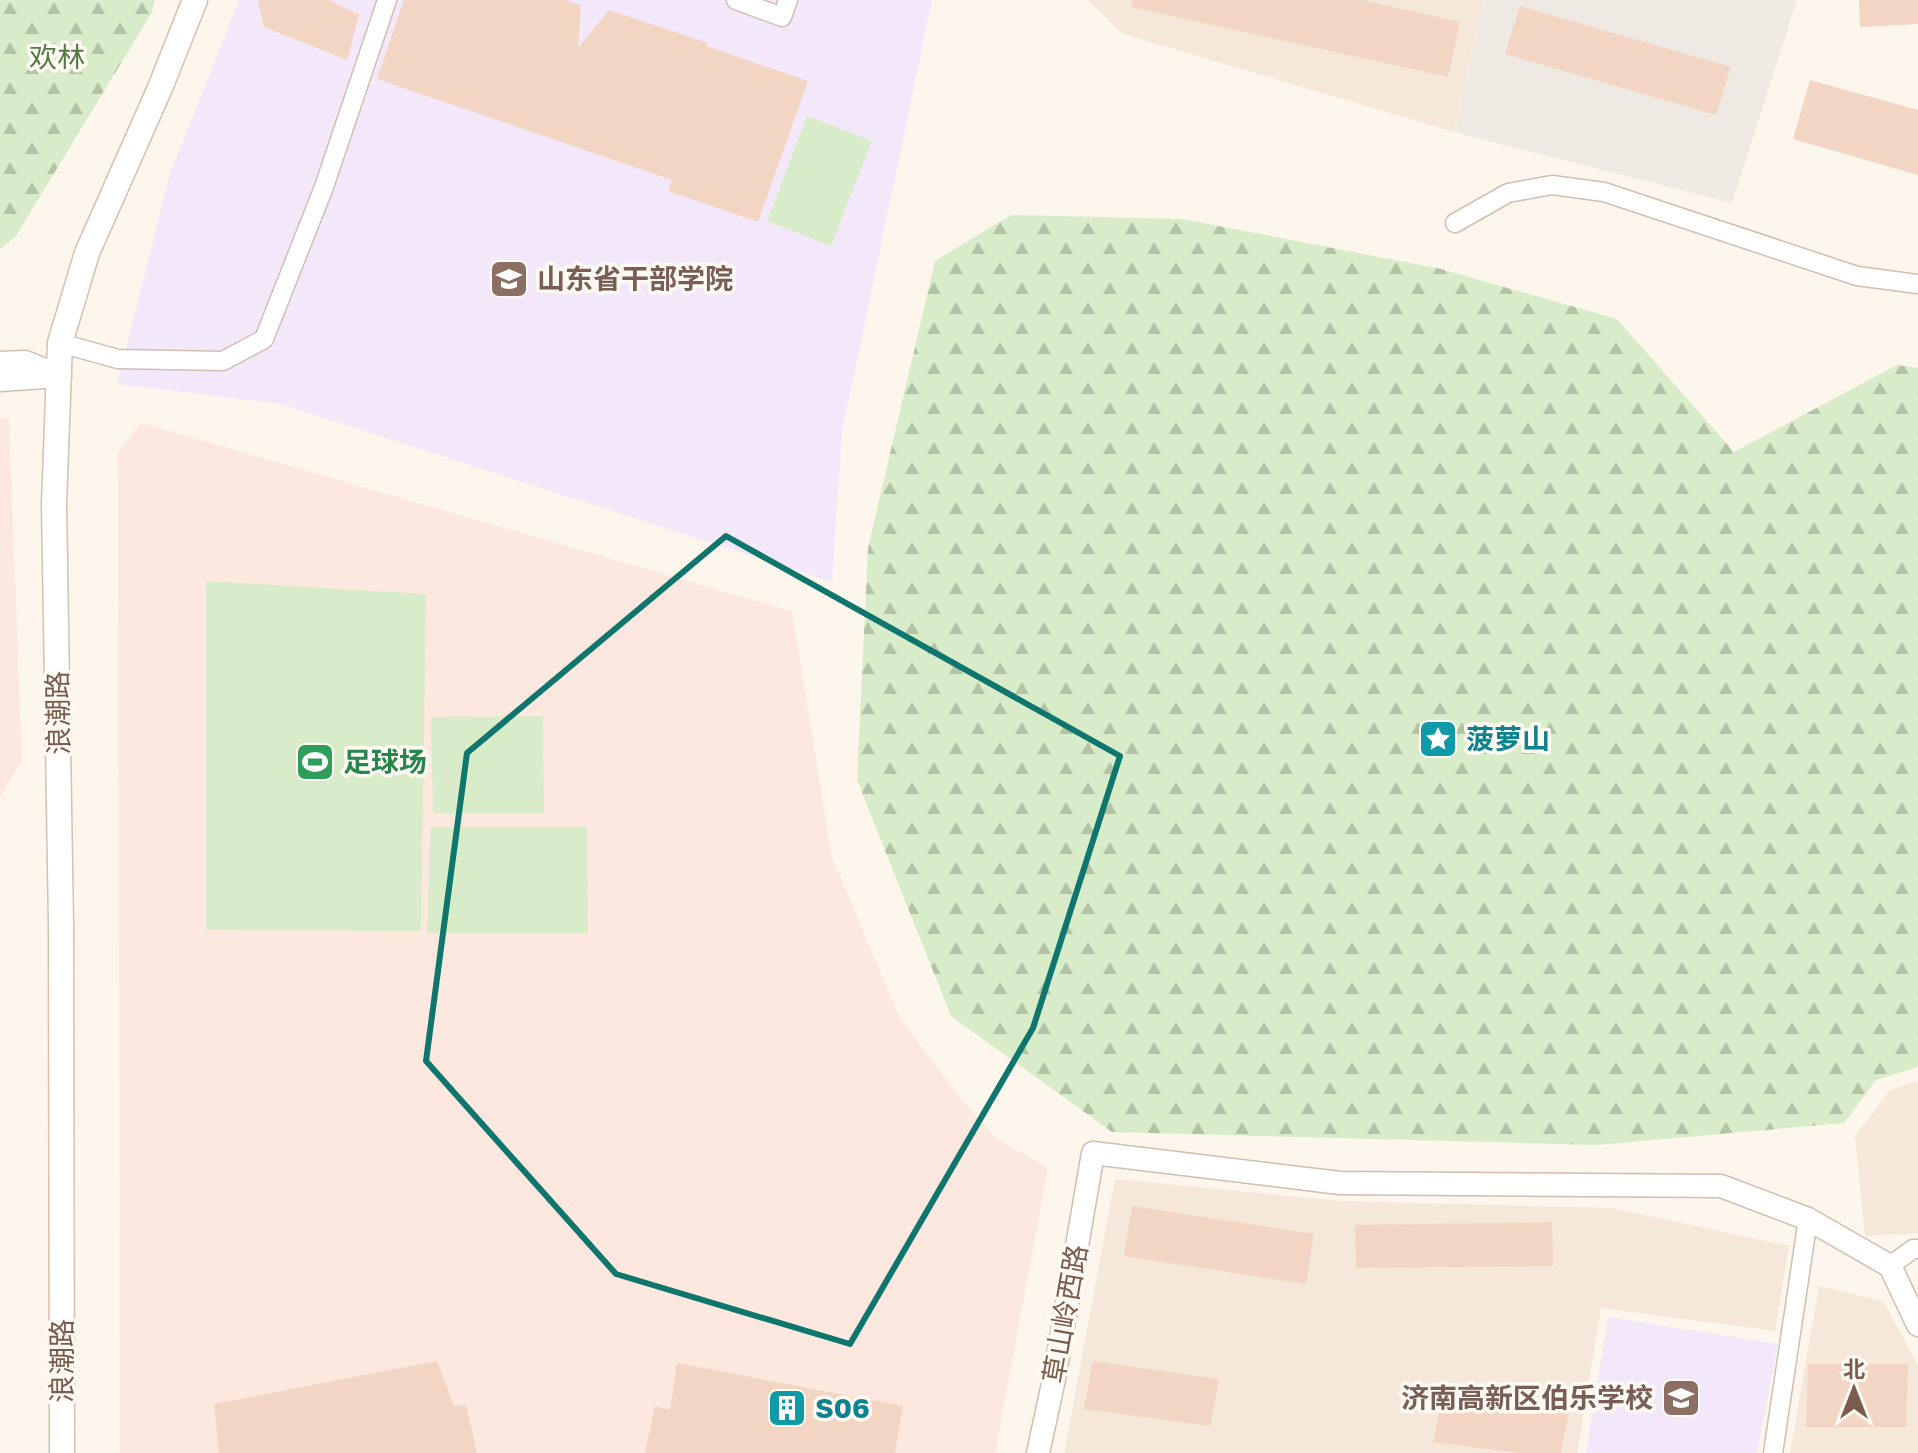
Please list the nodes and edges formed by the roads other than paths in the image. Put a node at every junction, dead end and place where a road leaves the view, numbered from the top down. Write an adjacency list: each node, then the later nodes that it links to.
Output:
1 (195, 0): 7 (main road, 浪潮路)
2 (387, 0): 7 (street)
3 (736, 0): 4 (street)
4 (788, 0)
5 (1455, 223): 6 (street)
6 (1918, 284)
7 (60, 343): 9 (main road, 浪潮路)
8 (0, 363): 9 (street)
9 (60, 376): 10 (street); 15 (main road, 浪潮路)
10 (0, 380)
11 (1808, 1219): 13 (street); 16 (street, 草山岭西路); 17 (street)
12 (1918, 1249): 13 (street)
13 (1890, 1266): 14 (street)
14 (1918, 1325)
15 (62, 1453)
16 (1038, 1453)
17 (1773, 1453)

